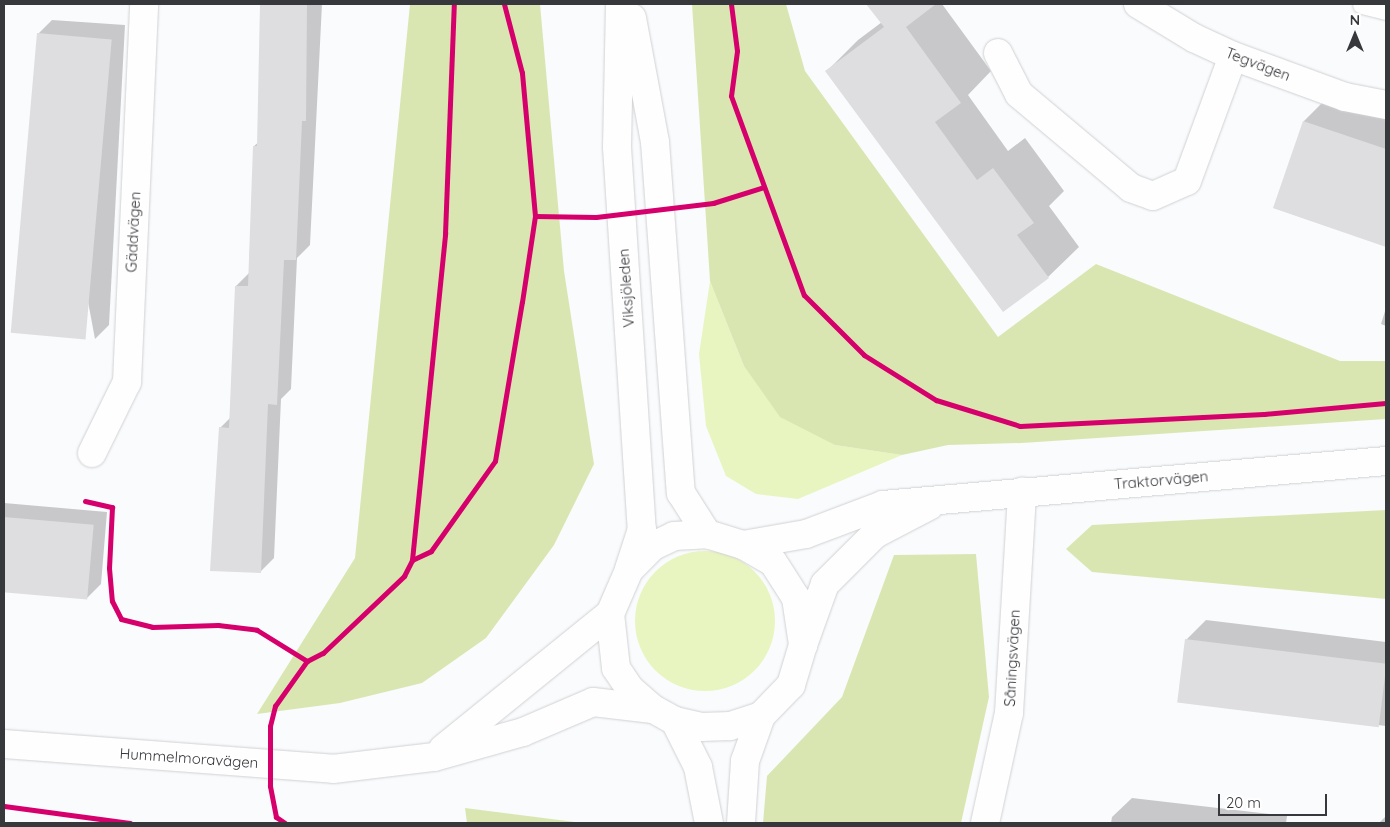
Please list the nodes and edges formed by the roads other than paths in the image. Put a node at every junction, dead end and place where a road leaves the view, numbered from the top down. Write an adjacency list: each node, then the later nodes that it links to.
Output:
1 (144, 4): 10 (street, Gäddvägen)
2 (620, 4): 16 (street, Viksjöleden)
3 (629, 4): 14 (street)
4 (1138, 4): 8 (street, Tegvägen)
5 (1362, 4): 6 (lane)
6 (1386, 10)
7 (998, 53): 8 (street)
8 (1232, 56): 9 (street, Tegvägen)
9 (1386, 105)
10 (92, 453)
11 (1386, 462): 12 (street, Traktorvägen)
12 (1022, 491): 13 (street, Traktorvägen); 25 (street, Såningsvägen)
13 (936, 502): 15 (street, Traktorvägen); 18 (street, Traktorvägen)
14 (707, 534): 15 (street); 16 (street)
15 (743, 545): 18 (street)
16 (629, 570): 17 (street, Viksjöleden)
17 (610, 614): 19 (street); 22 (street)
18 (802, 645): 20 (street, Traktorvägen)
19 (664, 715): 20 (street, Hummelmoravägen); 22 (street, Hummelmoravägen); 23 (street)
20 (761, 716): 24 (street)
21 (4, 744): 22 (street, Hummelmoravägen)
22 (434, 756)
23 (709, 823)
24 (741, 823)
25 (985, 823)

